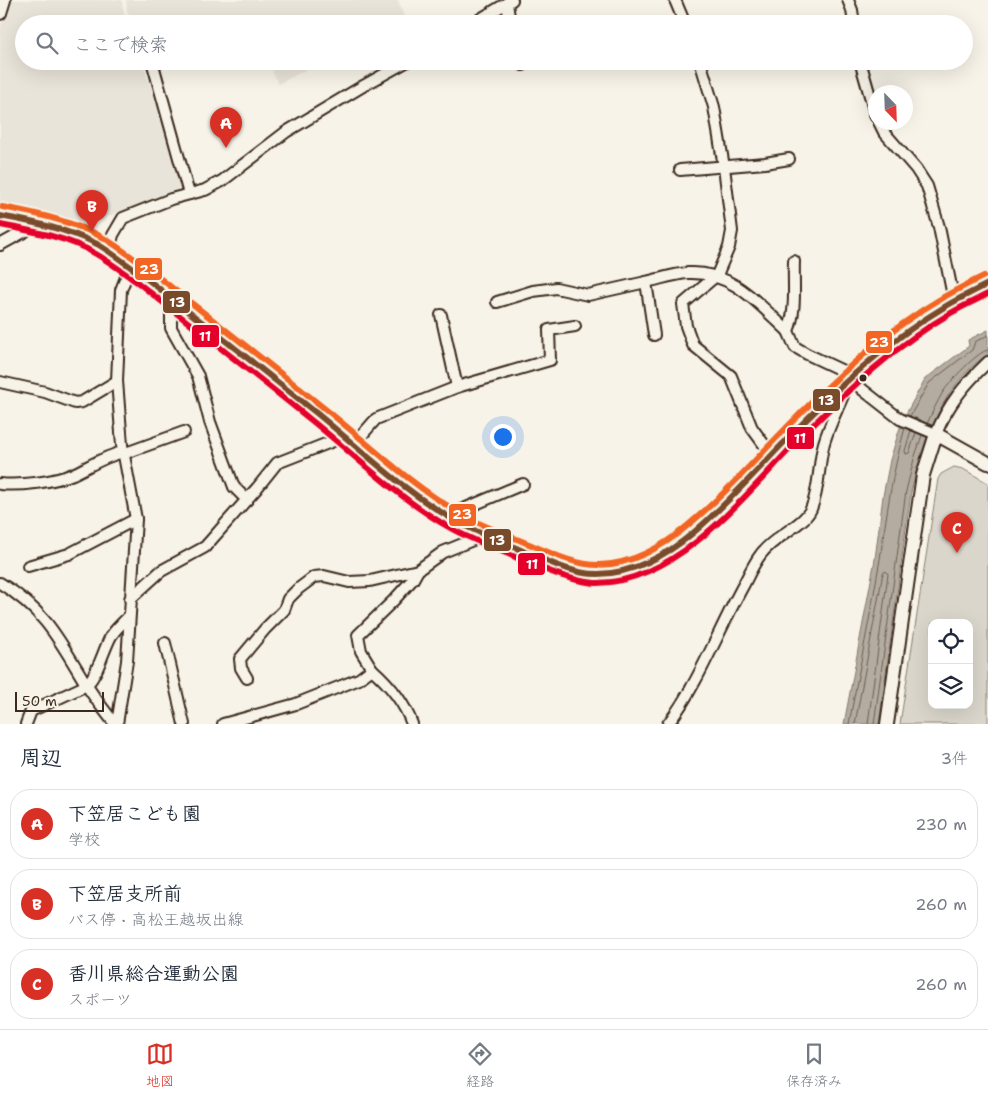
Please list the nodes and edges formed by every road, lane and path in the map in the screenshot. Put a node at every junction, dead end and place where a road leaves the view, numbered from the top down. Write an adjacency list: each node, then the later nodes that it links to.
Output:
1 (4, 0): 5 (street)
2 (675, 0): 8 (street)
3 (848, 0): 9 (street)
4 (506, 2): 6 (street); 7 (street)
5 (0, 13)
6 (486, 15)
7 (508, 15)
8 (681, 15)
9 (853, 15)
10 (155, 70): 19 (street)
11 (392, 70): 19 (street)
12 (703, 70): 17 (street)
13 (863, 70): 14 (street)
14 (868, 89)
15 (883, 130): 29 (street)
16 (789, 159): 17 (street)
17 (724, 167): 18 (street); 26 (street)
18 (680, 170)
19 (189, 194): 23 (street)
20 (0, 216): 21 (main road)
21 (40, 223): 22 (street); 23 (main road)
22 (0, 245)
23 (109, 252): 25 (main road)
24 (794, 261): 34 (street)
25 (130, 267): 30 (main road); 38 (street)
26 (717, 275): 27 (street); 34 (street); 45 (street)
27 (646, 282): 31 (street); 35 (street)
28 (988, 284): 29 (main road)
29 (954, 301): 37 (main road)
30 (176, 302): 43 (main road); 49 (street)
31 (497, 302)
32 (441, 315): 40 (street)
33 (575, 326): 40 (street)
34 (788, 331): 37 (street)
35 (654, 335)
36 (988, 362): 42 (street)
37 (850, 378): 42 (street); 45 (main road); 67 (street)
38 (117, 381): 39 (street); 44 (street)
39 (0, 382)
40 (458, 387): 43 (street)
41 (184, 432): 44 (street)
42 (933, 433): 46 (street); 68 (street)
43 (350, 440): 49 (street); 50 (main road)
44 (123, 452): 47 (street); 51 (street)
45 (772, 454): 52 (main road)
46 (988, 462)
47 (0, 484)
48 (523, 484): 50 (street)
49 (246, 500): 56 (street)
50 (447, 516): 52 (main road)
51 (136, 519): 53 (street); 56 (street)
52 (486, 534): 54 (street)
53 (28, 566)
54 (418, 570): 59 (street); 60 (street)
55 (0, 583): 61 (street)
56 (130, 599): 57 (street)
57 (129, 616): 61 (street); 63 (street)
58 (166, 643): 64 (street)
59 (372, 669): 65 (street); 66 (street)
60 (246, 678)
61 (86, 685): 62 (street); 63 (street)
62 (26, 724)
63 (116, 724)
64 (184, 724)
65 (223, 724)
66 (412, 724)
67 (668, 724)
68 (887, 724)

